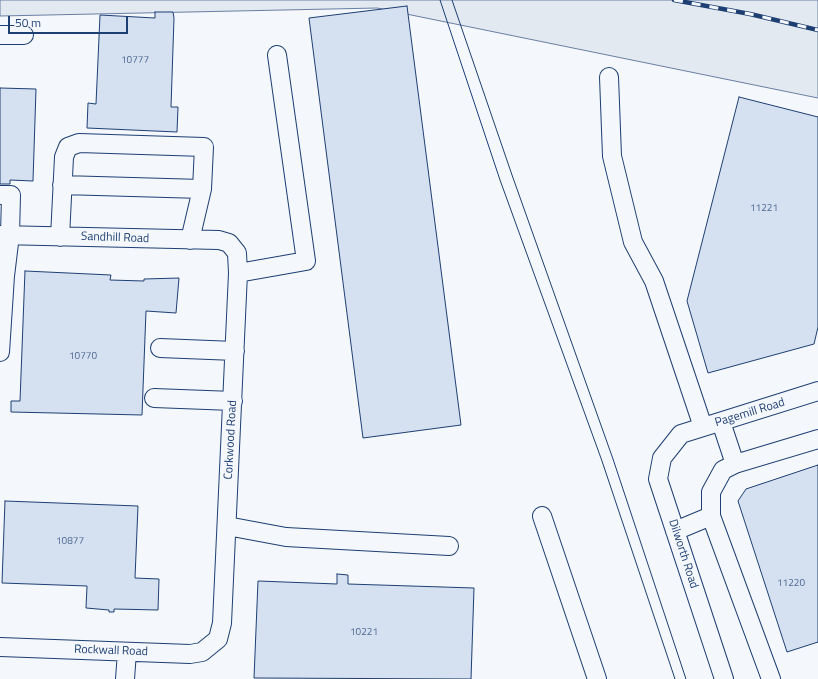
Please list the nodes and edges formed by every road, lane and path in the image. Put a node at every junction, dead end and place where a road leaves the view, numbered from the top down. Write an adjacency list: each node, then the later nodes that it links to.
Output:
1 (0, 35): 2 (street)
2 (24, 35)
3 (277, 55): 12 (street)
4 (609, 76): 20 (street)
5 (62, 185): 6 (street); 6 (street); 9 (street)
6 (202, 189): 10 (street)
7 (0, 195): 8 (street)
8 (5, 235): 9 (street, Sandhill Road); 15 (street)
9 (60, 237): 10 (street, Sandhill Road)
10 (190, 240): 11 (street, Sandhill Road)
11 (229, 244): 12 (street, Corkwood Road)
12 (238, 273): 14 (street, Corkwood Road)
13 (160, 348): 14 (street)
14 (235, 351): 18 (street, Corkwood Road)
15 (0, 352)
16 (818, 392): 19 (street, Pagemill Road)
17 (154, 398): 18 (street)
18 (233, 401): 26 (street, Corkwood Road)
19 (721, 422): 20 (street, Pagemill Road); 23 (street)
20 (704, 427): 21 (street, Pagemill Road)
21 (681, 434): 27 (street, Dilworth Road)
22 (818, 439): 23 (street)
23 (735, 464): 25 (street)
24 (542, 516): 33 (street)
25 (711, 516): 27 (street); 35 (street)
26 (227, 526): 28 (street); 29 (street, Corkwood Road)
27 (675, 530): 34 (street, Dilworth Road)
28 (449, 546)
29 (218, 639): 31 (street, Rockwall Road)
30 (0, 647): 31 (street, Rockwall Road)
31 (127, 652): 32 (street)
32 (125, 679)
33 (597, 679)
34 (724, 679)
35 (771, 679)

